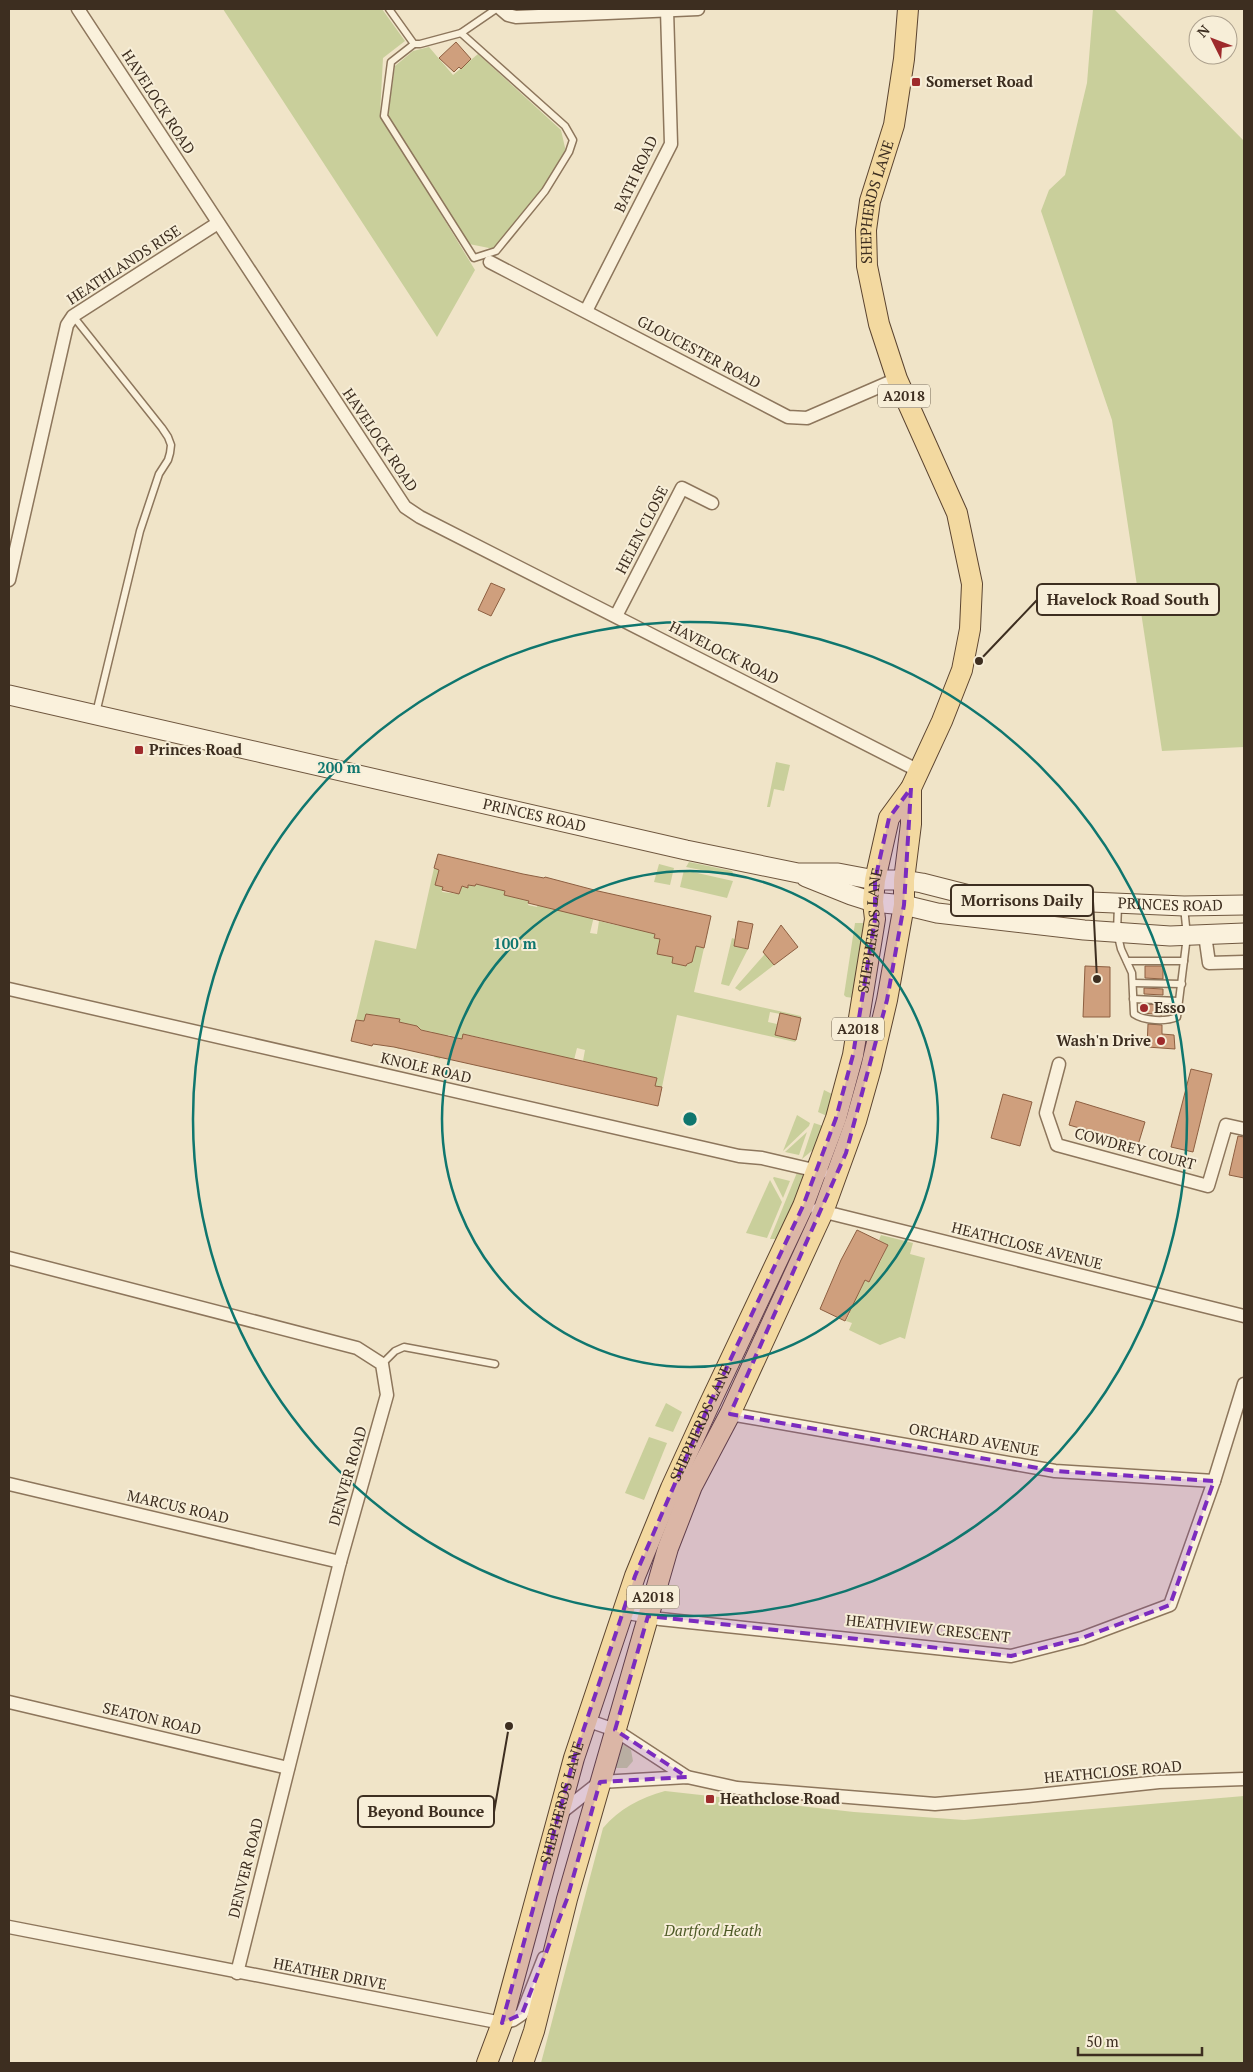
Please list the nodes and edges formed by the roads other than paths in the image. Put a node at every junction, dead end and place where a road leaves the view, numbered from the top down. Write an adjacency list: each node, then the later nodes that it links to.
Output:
1 (78, 9): 10 (street, HAVELOCK ROAD)
2 (389, 9): 9 (lane)
3 (496, 9): 8 (lane)
4 (501, 9): 7 (street)
5 (698, 9): 7 (street)
6 (908, 9): 14 (main road, SHEPHERDS LANE / A2018)
7 (667, 10): 12 (street, BATH ROAD)
8 (461, 33): 9 (lane); 9 (lane)
9 (414, 44)
10 (218, 223): 13 (street, HEATHLANDS RISE); 18 (street, HAVELOCK ROAD)
11 (490, 262): 12 (street, GLOUCESTER ROAD)
12 (586, 311): 14 (street, GLOUCESTER ROAD)
13 (73, 316): 16 (street, HEATHLANDS RISE); 20 (lane)
14 (897, 379): 21 (main road, SHEPHERDS LANE / A2018)
15 (712, 504): 18 (street, HELEN CLOSE)
16 (14, 530): 17 (street, HEATHLANDS RISE)
17 (9, 580)
18 (616, 616): 21 (street, HAVELOCK ROAD)
19 (9, 695): 20 (main road, PRINCES ROAD)
20 (95, 715): 22 (main road, PRINCES ROAD)
21 (915, 780): 23 (main road, SHEPHERDS LANE / A2018); 24 (main road, SHEPHERDS LANE / A2018)
22 (798, 873): 23 (main road, PRINCES ROAD); 25 (main road, PRINCES ROAD)
23 (875, 880): 24 (main road, PRINCES ROAD); 25 (main road, SHEPHERDS LANE / A2018)
24 (904, 880): 26 (main road, PRINCES ROAD); 27 (main road, SHEPHERDS LANE / A2018)
25 (873, 902): 27 (main road, PRINCES ROAD); 43 (main road, SHEPHERDS LANE / A2018)
26 (1118, 904): 29 (main road, PRINCES ROAD); 30 (lane)
27 (904, 905): 30 (main road, PRINCES ROAD); 44 (main road, SHEPHERDS LANE / A2018)
28 (1244, 905): 29 (main road, PRINCES ROAD)
29 (1184, 906): 32 (lane)
30 (1117, 932): 32 (main road, PRINCES ROAD); 34 (lane)
31 (1244, 933): 32 (main road, PRINCES ROAD)
32 (1196, 935): 33 (lane); 35 (street, PRINCES ROAD)
33 (1184, 961): 34 (lane); 37 (lane)
34 (1127, 962): 36 (lane)
35 (1244, 962)
36 (1133, 983): 37 (lane); 39 (lane)
37 (1182, 984): 40 (lane)
38 (9, 989): 43 (street, KNOLE ROAD)
39 (1133, 999): 40 (lane); 40 (lane)
40 (1178, 1001)
41 (1059, 1064): 42 (street, COWDREY COURT)
42 (1244, 1129)
43 (817, 1170): 44 (street, KNOLE ROAD); 45 (main road, SHEPHERDS LANE / A2018)
44 (836, 1176): 46 (main road, SHEPHERDS LANE / A2018)
45 (803, 1206): 46 (street, HEATHCLOSE AVENUE); 56 (main road, SHEPHERDS LANE / A2018)
46 (823, 1212): 48 (street, HEATHCLOSE AVENUE); 52 (main road, SHEPHERDS LANE / A2018)
47 (9, 1258): 49 (street)
48 (1244, 1316)
49 (382, 1364): 50 (lane); 55 (street, DENVER ROAD)
50 (495, 1364)
51 (1244, 1384): 53 (street, HEATHVIEW CRESCENT)
52 (730, 1414): 53 (street, ORCHARD AVENUE); 57 (main road, SHEPHERDS LANE / A2018)
53 (1214, 1481): 57 (street, HEATHVIEW CRESCENT)
54 (9, 1484): 55 (street, MARCUS ROAD)
55 (340, 1562): 61 (street, DENVER ROAD)
56 (623, 1612): 57 (street, HEATHVIEW CRESCENT); 59 (main road, SHEPHERDS LANE / A2018)
57 (648, 1616): 60 (main road, SHEPHERDS LANE / A2018)
58 (9, 1702): 61 (street, SEATON ROAD)
59 (586, 1720): 60 (street, HEATHCLOSE ROAD); 65 (main road, SHEPHERDS LANE / A2018)
60 (615, 1730): 62 (street, HEATHCLOSE ROAD); 64 (main road, SHEPHERDS LANE / A2018)
61 (288, 1768): 68 (street, DENVER ROAD)
62 (687, 1777): 63 (street, HEATHCLOSE ROAD); 64 (street, HEATHCLOSE ROAD)
63 (1244, 1779)
64 (600, 1782): 65 (street); 66 (main road, SHEPHERDS LANE / A2018)
65 (558, 1815): 69 (main road, SHEPHERDS LANE / A2018)
66 (567, 1899): 69 (street); 71 (main road, SHEPHERDS LANE / A2018)
67 (9, 1927): 68 (street, HEATHER DRIVE)
68 (238, 1973): 69 (street, HEATHER DRIVE)
69 (502, 2023): 70 (main road, SHEPHERDS LANE / A2018)
70 (487, 2063)
71 (523, 2063)

